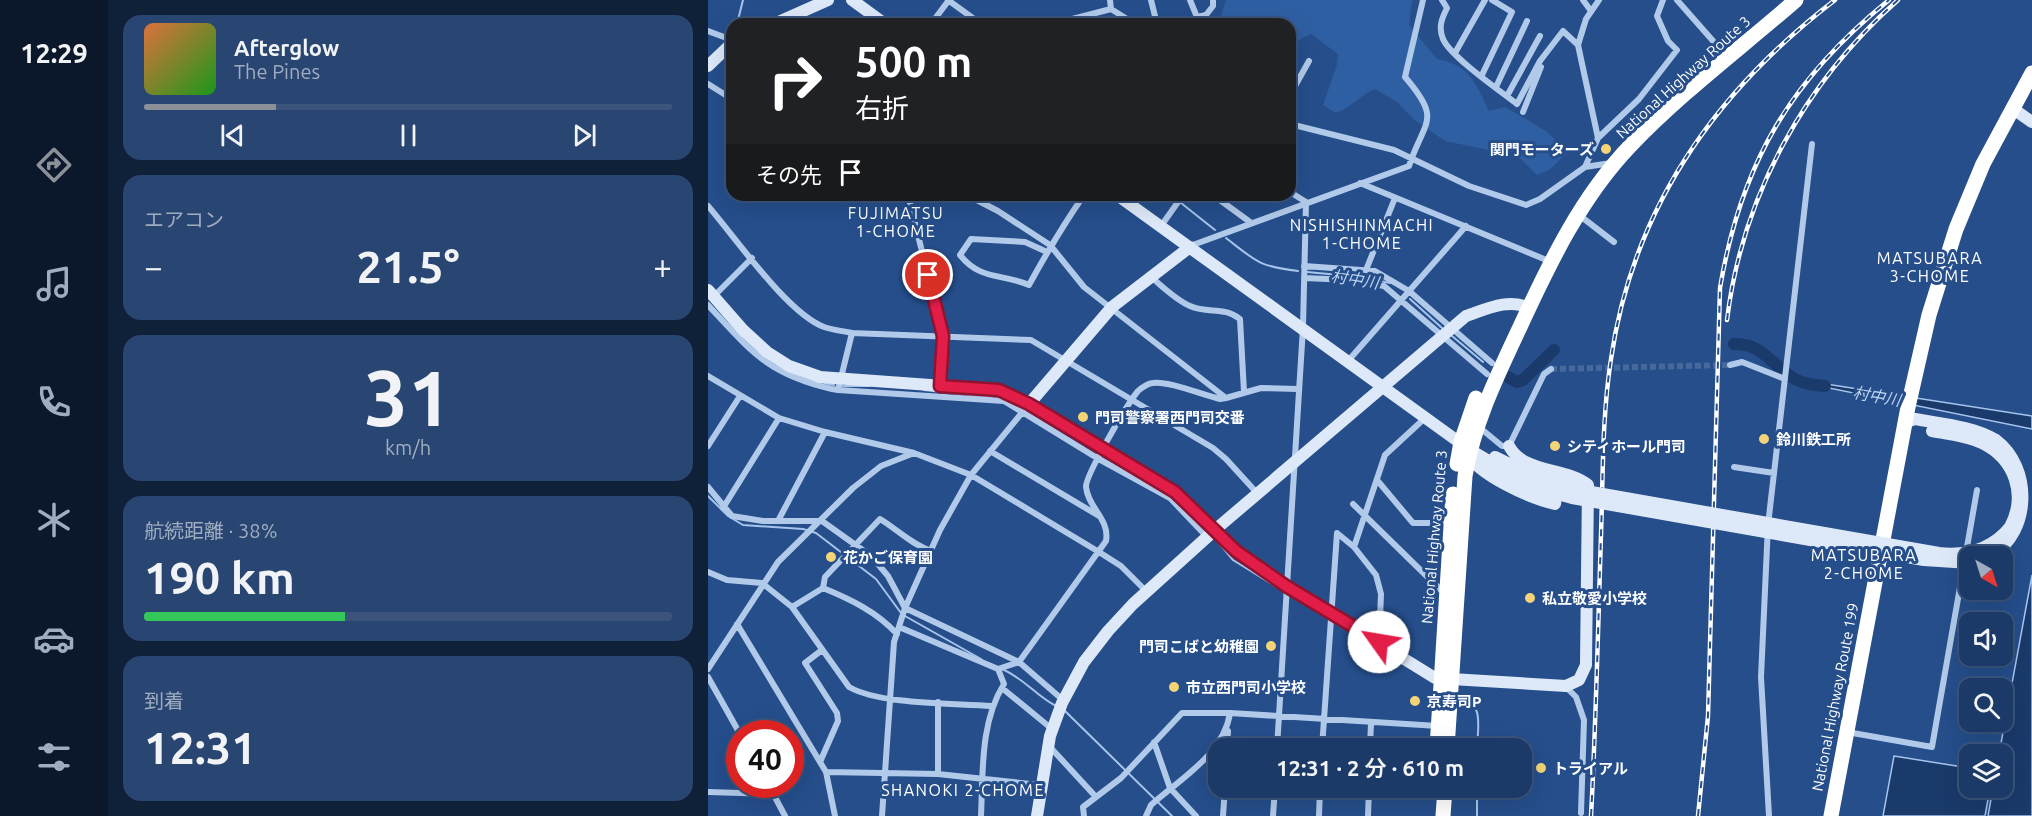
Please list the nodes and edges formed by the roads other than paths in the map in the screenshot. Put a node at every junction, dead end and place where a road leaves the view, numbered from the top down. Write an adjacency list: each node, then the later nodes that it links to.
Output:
1 (828, 0): 19 (street)
2 (852, 0): 20 (street)
3 (948, 0): 21 (street); 22 (street)
4 (1110, 0): 17 (street)
5 (1151, 0): 25 (street)
6 (1190, 0): 7 (street)
7 (1213, 0)
8 (1423, 0): 51 (street)
9 (1442, 0): 32 (street)
10 (1485, 0): 32 (street)
11 (1492, 0): 38 (street)
12 (1584, 0): 18 (street)
13 (1599, 0): 18 (street)
14 (1663, 0): 49 (street)
15 (1677, 0): 34 (street)
16 (1794, 0): 34 (highway, National Highway Route 3)
17 (1111, 9): 23 (street); 24 (street)
18 (1591, 11): 30 (street)
19 (794, 18)
20 (877, 18)
21 (935, 18)
22 (973, 18)
23 (1076, 18)
24 (1125, 18)
25 (1156, 18)
26 (1527, 21): 41 (street)
27 (708, 31): 29 (street)
28 (1540, 36): 44 (street)
29 (726, 39)
30 (1578, 45): 33 (street); 49 (street)
31 (726, 48): 36 (street)
32 (1455, 53): 38 (street)
33 (1546, 53): 44 (street); 46 (street)
34 (1729, 58): 52 (highway, National Highway Route 3)
35 (1309, 61): 40 (street)
36 (708, 66)
37 (2032, 73): 45 (highway, National Highway Route 199)
38 (1482, 75): 41 (street)
39 (708, 84): 43 (street)
40 (1296, 84)
41 (1496, 87): 44 (street)
42 (2032, 91): 45 (highway, National Highway Route 199)
43 (726, 95)
44 (1507, 96)
45 (2016, 110): 47 (street); 103 (highway, National Highway Route 199)
46 (1523, 112)
47 (2032, 122)
48 (1296, 126): 51 (street)
49 (1598, 138): 53 (street)
50 (1812, 144): 93 (street)
51 (1412, 158): 53 (street); 54 (street)
52 (1616, 162): 53 (street); 65 (highway, National Highway Route 3)
53 (1585, 167)
54 (1359, 183): 56 (street); 63 (street)
55 (1296, 196): 63 (street)
56 (1395, 198): 68 (street); 75 (street)
57 (909, 201): 86 (street)
58 (979, 201): 71 (street)
59 (1080, 201): 71 (street)
60 (1126, 201): 67 (street)
61 (1179, 201): 67 (street)
62 (1221, 201): 66 (street)
63 (1306, 202): 66 (street); 74 (street)
64 (708, 206): 72 (street)
65 (1577, 214): 69 (street); 73 (highway, National Highway Route 3); 81 (highway, National Highway Route 3)
66 (1250, 222): 70 (street)
67 (1161, 226): 70 (street)
68 (1466, 226): 73 (street); 78 (street)
69 (1614, 242)
70 (1190, 247): 76 (street); 83 (street)
71 (1048, 249): 71 (street); 82 (street)
72 (752, 258): 79 (street); 85 (street)
73 (1544, 259): 81 (highway, National Highway Route 3)
74 (1304, 266): 75 (street); 77 (street)
75 (1366, 270): 78 (street)
76 (1151, 277): 82 (street); 98 (street)
77 (1304, 278): 80 (street); 83 (street)
78 (1409, 291): 80 (street); 84 (street)
79 (710, 298): 94 (street)
80 (1403, 298): 84 (street); 88 (street)
81 (1525, 306): 84 (street); 90 (highway, National Highway Route 3); 106 (highway, National Highway Route 3)
82 (1112, 307): 87 (street); 100 (street)
83 (1303, 327): 88 (street); 97 (street)
84 (1448, 331): 90 (street); 90 (street); 96 (street)
85 (852, 333): 86 (street); 94 (street)
86 (943, 336): 87 (street); 95 (street)
87 (1067, 361): 101 (street); 102 (street)
88 (1348, 362): 96 (street)
89 (1730, 365): 93 (street)
90 (1490, 368): 112 (highway, National Highway Route 3)
91 (1551, 369): 111 (street)
92 (708, 376): 99 (street)
93 (1785, 379): 118 (street)
94 (840, 385): 95 (street); 102 (street)
95 (940, 386): 102 (street)
96 (1382, 387): 105 (street); 116 (street)
97 (1298, 389): 98 (street); 116 (street)
98 (1244, 392): 100 (street)
99 (740, 396): 104 (street); 109 (street)
100 (1226, 398): 101 (street)
101 (1132, 401): 115 (street); 125 (street)
102 (1025, 408): 113 (street); 115 (street)
103 (1912, 417): 133 (street); 173 (highway, National Highway Route 199)
104 (779, 418): 108 (street); 127 (street)
105 (1425, 418): 112 (street); 121 (street)
106 (1478, 424): 111 (street); 112 (highway, National Highway Route 3)
107 (708, 431): 109 (street)
108 (825, 432): 114 (street); 130 (street)
109 (715, 435): 110 (street)
110 (708, 446)
111 (1509, 446): 119 (street)
112 (1467, 448): 119 (street); 122 (street); 132 (highway, National Highway Route 3); 158 (highway, National Highway Route 3)
113 (990, 451): 120 (street); 129 (street)
114 (914, 453): 120 (street); 131 (street)
115 (1100, 454): 129 (street); 134 (street)
116 (1293, 465): 125 (street); 143 (street)
117 (1734, 467): 118 (street)
118 (1774, 473): 214 (street)
119 (1560, 474): 159 (street)
120 (971, 475): 138 (street); 139 (street)
121 (1377, 480): 128 (street); 132 (street)
122 (1532, 481): 133 (street, bridge); 140 (street, bridge)
123 (708, 487): 127 (street)
124 (1977, 490): 173 (street)
125 (1257, 493): 134 (street)
126 (1353, 504): 128 (street)
127 (723, 508): 130 (street)
128 (1365, 516): 136 (street); 146 (street)
129 (1102, 518): 139 (street)
130 (778, 521): 131 (street)
131 (822, 521): 137 (street); 142 (street)
132 (1450, 523): 146 (highway, National Highway Route 3)
133 (2015, 529): 135 (street)
134 (1211, 533): 143 (street); 145 (street)
135 (2006, 546)
136 (1354, 547): 149 (street); 152 (street)
137 (856, 548): 138 (street); 144 (street); 148 (street)
138 (931, 551): 148 (street)
139 (1099, 552): 145 (street); 154 (street)
140 (1959, 562)
141 (708, 572): 142 (street)
142 (762, 583): 147 (street); 150 (street)
143 (1286, 586): 149 (street); 166 (street)
144 (823, 588): 147 (street); 151 (street)
145 (1147, 592): 163 (street)
146 (1445, 595): 158 (highway, National Highway Route 3)
147 (792, 607): 153 (street)
148 (905, 608): 151 (street); 154 (street)
149 (1332, 618): 152 (street); 167 (street)
150 (737, 624): 155 (street); 182 (street)
151 (898, 630): 156 (street); 161 (street)
152 (1379, 642): 158 (street)
153 (822, 650): 161 (street); 182 (street)
154 (1019, 662): 156 (street); 163 (street)
155 (708, 669)
156 (998, 669): 160 (street)
157 (708, 677): 168 (street)
158 (1447, 680): 159 (street); 170 (highway, National Highway Route 3); 179 (highway, National Highway Route 3)
159 (1566, 686): 199 (street)
160 (1002, 688): 164 (street); 171 (street)
161 (891, 698): 162 (street); 184 (street)
162 (938, 702): 164 (street); 185 (street)
163 (1061, 705): 171 (street)
164 (991, 706): 186 (street)
165 (1230, 713): 166 (street); 172 (street); 180 (street)
166 (1278, 716): 167 (street); 175 (street)
167 (1324, 719): 169 (street); 176 (street)
168 (732, 720)
169 (1371, 723): 170 (street); 177 (street)
170 (1438, 726): 178 (highway, National Highway Route 3)
171 (1052, 729): 181 (street)
172 (1228, 729): 174 (street); 188 (street)
173 (1852, 733): 215 (highway, National Highway Route 199); 216 (highway, National Highway Route 199)
174 (1228, 738)
175 (1277, 738)
176 (1323, 738)
177 (1370, 738)
178 (1437, 738)
179 (1448, 738)
180 (1154, 742): 188 (street); 191 (street)
181 (1048, 745): 187 (street); 191 (street)
182 (820, 762): 183 (street)
183 (826, 772): 184 (street); 201 (street)
184 (885, 772): 185 (street); 202 (street)
185 (938, 774): 186 (street)
186 (983, 778): 187 (street); 203 (street)
187 (1040, 785): 204 (street)
188 (1170, 788): 206 (street); 207 (street)
189 (708, 792): 190 (street)
190 (726, 793)
191 (1096, 797): 205 (street)
192 (775, 798): 200 (street)
193 (1224, 798): 208 (street)
194 (1274, 798): 209 (street)
195 (1320, 798): 210 (street)
196 (1369, 798): 211 (street)
197 (1433, 798): 212 (highway)
198 (1444, 798): 213 (highway)
199 (1581, 813)
200 (785, 816)
201 (836, 816)
202 (882, 816)
203 (981, 816)
204 (1037, 816)
205 (1084, 816)
206 (1146, 816)
207 (1196, 816)
208 (1223, 816)
209 (1273, 816)
210 (1319, 816)
211 (1368, 816)
212 (1432, 816)
213 (1443, 816)
214 (1769, 816)
215 (1831, 816)
216 (1840, 816)

